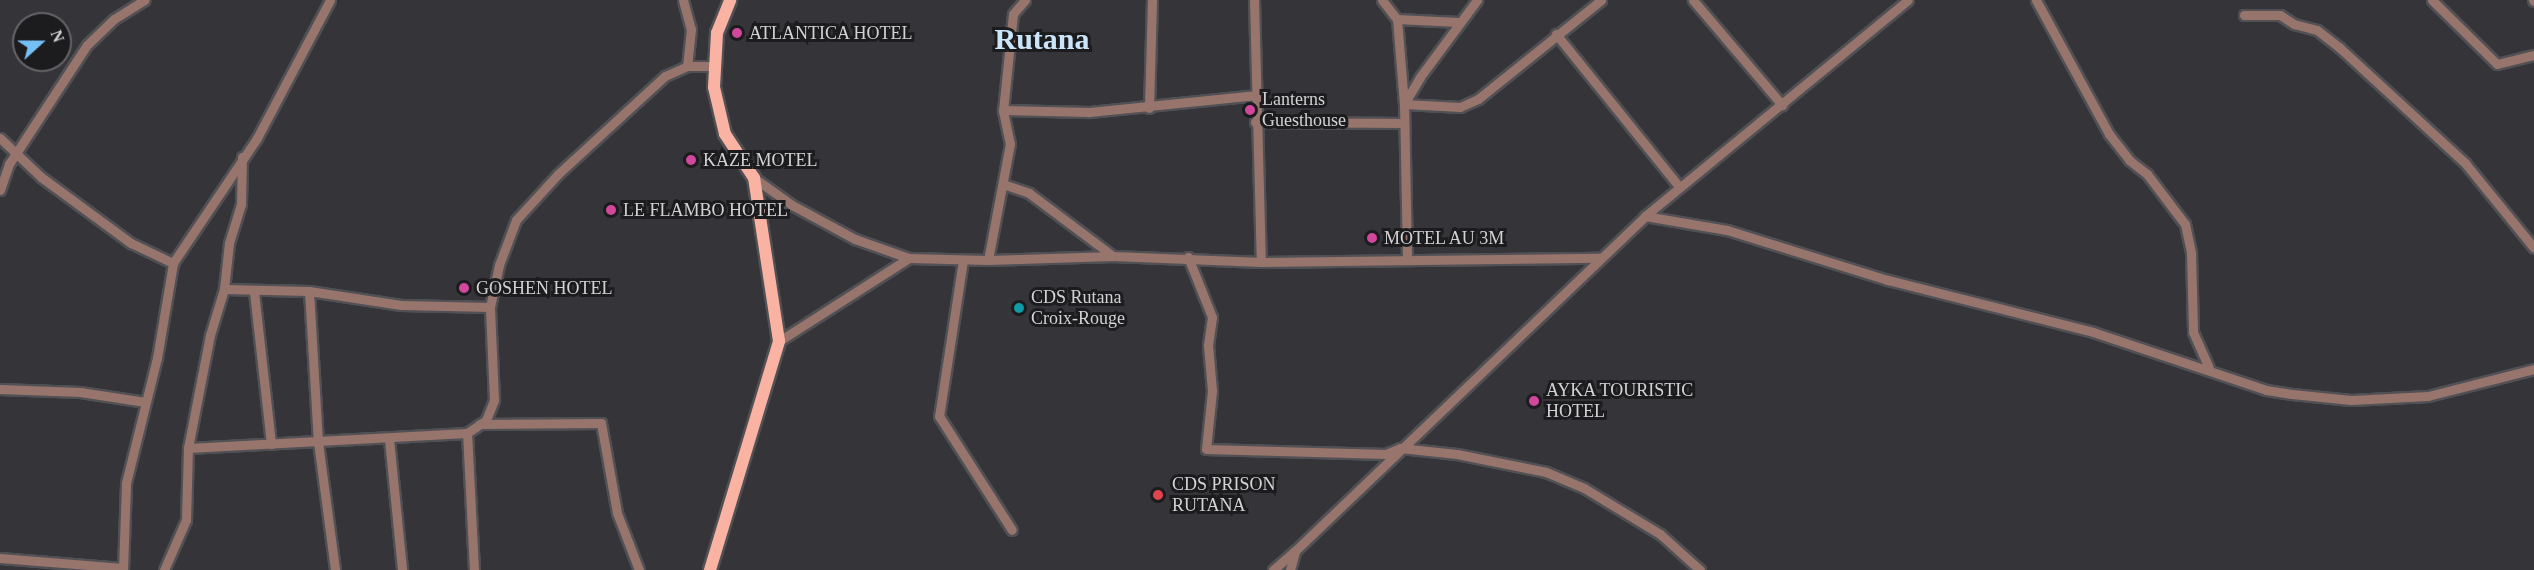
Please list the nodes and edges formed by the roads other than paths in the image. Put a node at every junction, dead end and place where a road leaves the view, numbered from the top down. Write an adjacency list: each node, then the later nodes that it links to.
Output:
1 (145, 0): 30 (street)
2 (330, 0): 31 (street)
3 (683, 0): 20 (street)
4 (730, 0): 21 (main road)
5 (1025, 0): 26 (street)
6 (1152, 0): 25 (street)
7 (1254, 0): 22 (street)
8 (1382, 0): 16 (street)
9 (1477, 0): 17 (street)
10 (1601, 0): 18 (street)
11 (1693, 0): 24 (street)
12 (1908, 0): 24 (street)
13 (2036, 0): 52 (street)
14 (2432, 0): 19 (street)
15 (2244, 15): 37 (street)
16 (1397, 19): 17 (street); 23 (street)
17 (1458, 22): 23 (street)
18 (1556, 34): 23 (street); 34 (street)
19 (2534, 55)
20 (687, 66): 21 (street); 50 (street)
21 (712, 66): 32 (main road)
22 (1255, 95): 25 (street); 27 (street)
23 (1404, 104): 28 (street)
24 (1782, 105): 34 (street)
25 (1149, 108): 26 (street)
26 (1004, 110): 33 (street)
27 (1256, 122): 28 (street); 45 (street)
28 (1403, 123): 41 (street)
29 (0, 138): 30 (street)
30 (15, 154): 35 (street); 46 (street)
31 (242, 157): 46 (street); 47 (street)
32 (754, 178): 40 (street); 51 (main road)
33 (1003, 184): 38 (street); 44 (street)
34 (1678, 185): 36 (street)
35 (0, 190)
36 (1645, 216): 42 (street); 52 (street)
37 (2534, 248)
38 (1113, 256): 39 (street); 44 (street)
39 (1188, 257): 45 (street); 62 (street)
40 (909, 258): 43 (street); 51 (street)
41 (1407, 258): 42 (street); 45 (street)
42 (1600, 258): 62 (street)
43 (963, 260): 44 (street); 63 (street)
44 (988, 260)
45 (1261, 262)
46 (173, 263): 55 (street)
47 (224, 289): 49 (street); 61 (street)
48 (309, 291): 49 (street); 50 (street); 59 (street)
49 (254, 292): 60 (street)
50 (490, 308): 56 (street)
51 (779, 341): 72 (main road)
52 (2209, 368): 53 (street)
53 (2534, 369)
54 (0, 389): 55 (street)
55 (145, 402): 66 (street)
56 (480, 424): 57 (street); 71 (street)
57 (467, 433): 58 (street); 70 (street)
58 (389, 439): 59 (street); 69 (street)
59 (318, 442): 60 (street); 68 (street)
60 (271, 444): 61 (street)
61 (188, 448): 67 (street)
62 (1400, 448): 64 (street); 75 (street)
63 (1012, 530)
64 (1295, 551): 73 (street); 74 (street)
65 (0, 558): 66 (street)
66 (123, 569)
67 (164, 570)
68 (335, 570)
69 (402, 570)
70 (474, 570)
71 (639, 570)
72 (710, 570)
73 (1273, 570)
74 (1290, 570)
75 (1700, 570)

